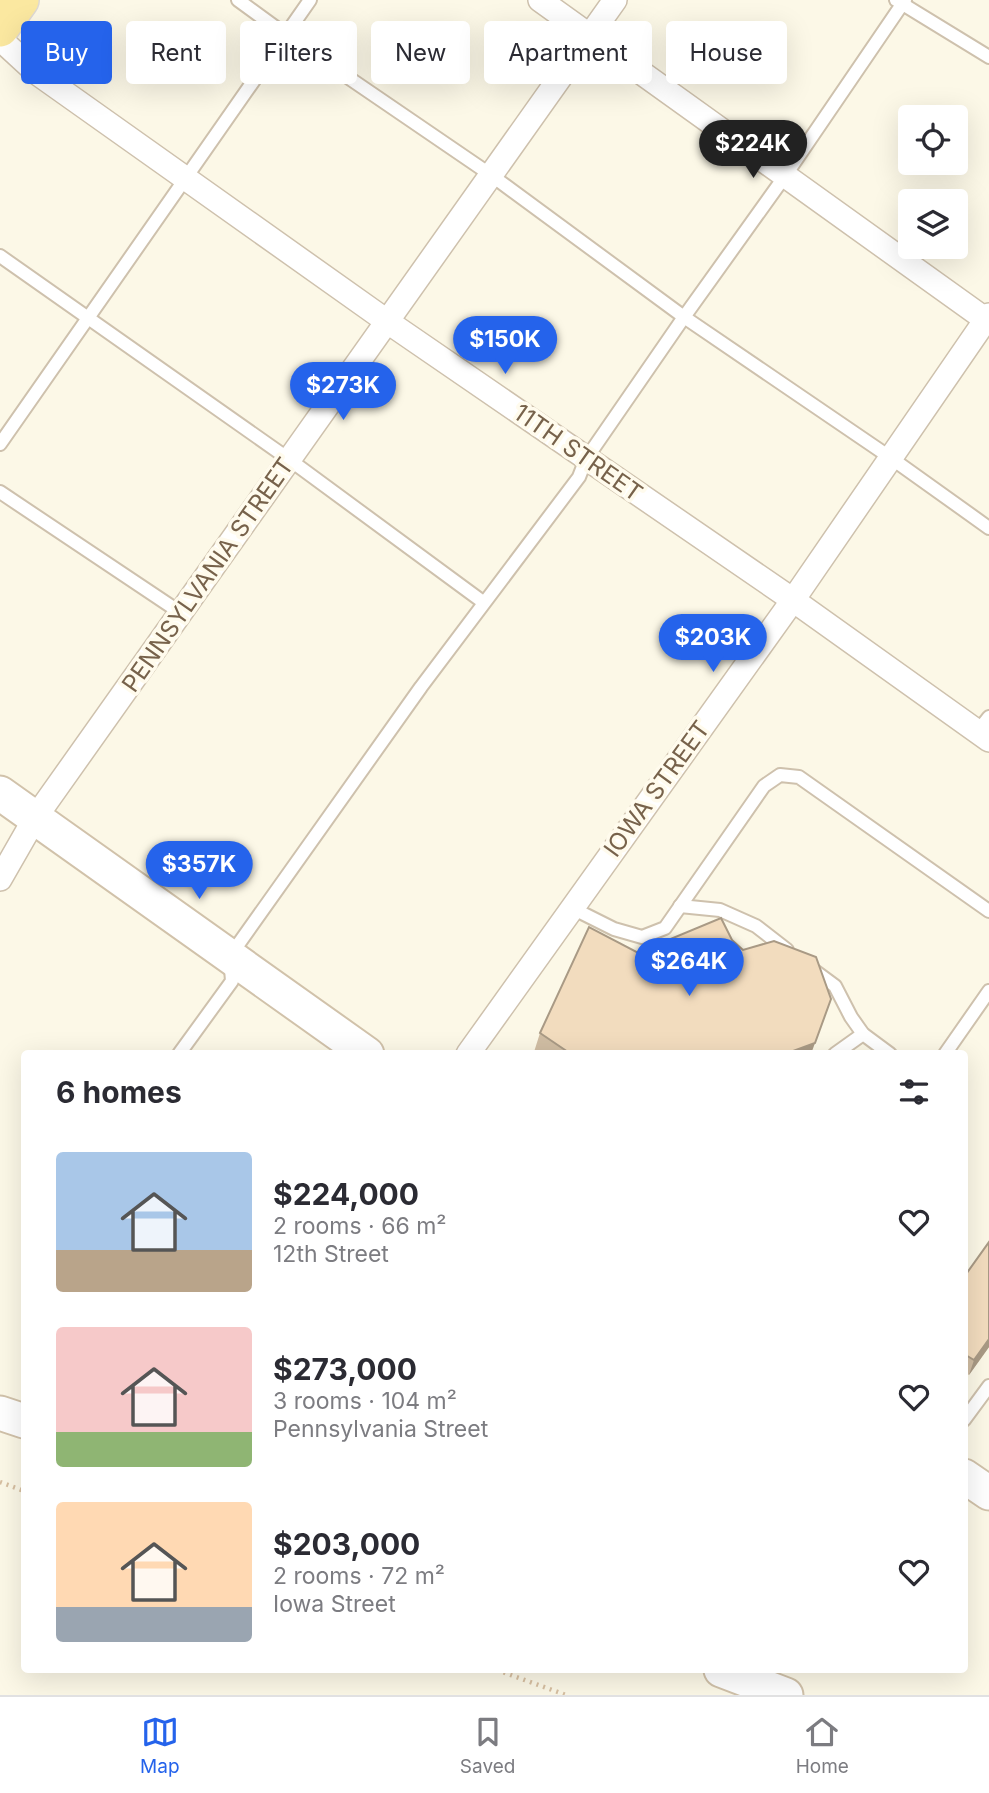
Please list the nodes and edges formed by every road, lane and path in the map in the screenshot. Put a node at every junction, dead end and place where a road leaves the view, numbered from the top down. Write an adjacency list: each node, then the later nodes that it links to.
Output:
1 (20, 0): 11 (main road)
2 (238, 0): 7 (lane)
3 (310, 0): 8 (lane)
4 (540, 0): 9 (street)
5 (615, 0): 10 (street, PENNSYLVANIA STREET)
6 (901, 1): 13 (lane); 19 (lane)
7 (267, 21)
8 (296, 21)
9 (570, 21)
10 (600, 21)
11 (0, 28)
12 (0, 39): 20 (street, 11TH STREET)
13 (989, 57)
14 (652, 80): 19 (street)
15 (357, 83): 18 (lane)
16 (252, 84): 20 (lane)
17 (555, 84): 18 (street, PENNSYLVANIA STREET)
18 (491, 175): 22 (lane); 25 (street, PENNSYLVANIA STREET)
19 (785, 176): 22 (lane); 24 (street)
20 (186, 179): 23 (lane); 25 (street, 11TH STREET)
21 (0, 256): 23 (lane)
22 (684, 317): 27 (lane); 28 (lane)
23 (86, 318): 26 (lane); 29 (lane)
24 (988, 319): 28 (street, IOWA STREET)
25 (388, 322): 27 (street, 11TH STREET); 29 (street, PENNSYLVANIA STREET)
26 (0, 444)
27 (586, 458): 32 (street, 11TH STREET); 33 (lane)
28 (891, 458): 31 (lane); 32 (street, IOWA STREET)
29 (290, 460): 33 (lane); 34 (street, PENNSYLVANIA STREET)
30 (0, 492): 34 (lane)
31 (989, 527)
32 (793, 600): 35 (street, 11TH STREET); 40 (street, IOWA STREET)
33 (483, 602): 42 (lane)
34 (181, 613): 37 (street, PENNSYLVANIA STREET)
35 (985, 730)
36 (0, 793): 37 (main road)
37 (35, 818): 38 (street, PENNSYLVANIA STREET); 42 (main road)
38 (0, 878)
39 (680, 906): 40 (lane); 41 (lane); 44 (lane)
40 (572, 908): 47 (street, IOWA STREET)
41 (989, 911)
42 (230, 956): 45 (lane); 46 (main road)
43 (989, 991): 50 (lane)
44 (863, 1034): 48 (lane); 49 (lane)
45 (183, 1050)
46 (360, 1050)
47 (471, 1050)
48 (841, 1050)
49 (885, 1050)
50 (948, 1050)
51 (989, 1386): 53 (lane)
52 (0, 1413): 54 (main road)
53 (968, 1415)
54 (21, 1420)
55 (968, 1479): 58 (main road)
56 (0, 1482): 57 (path)
57 (21, 1490)
58 (989, 1493)
59 (505, 1673): 61 (path)
60 (729, 1673): 62 (main road)
61 (566, 1695)
62 (786, 1695)

